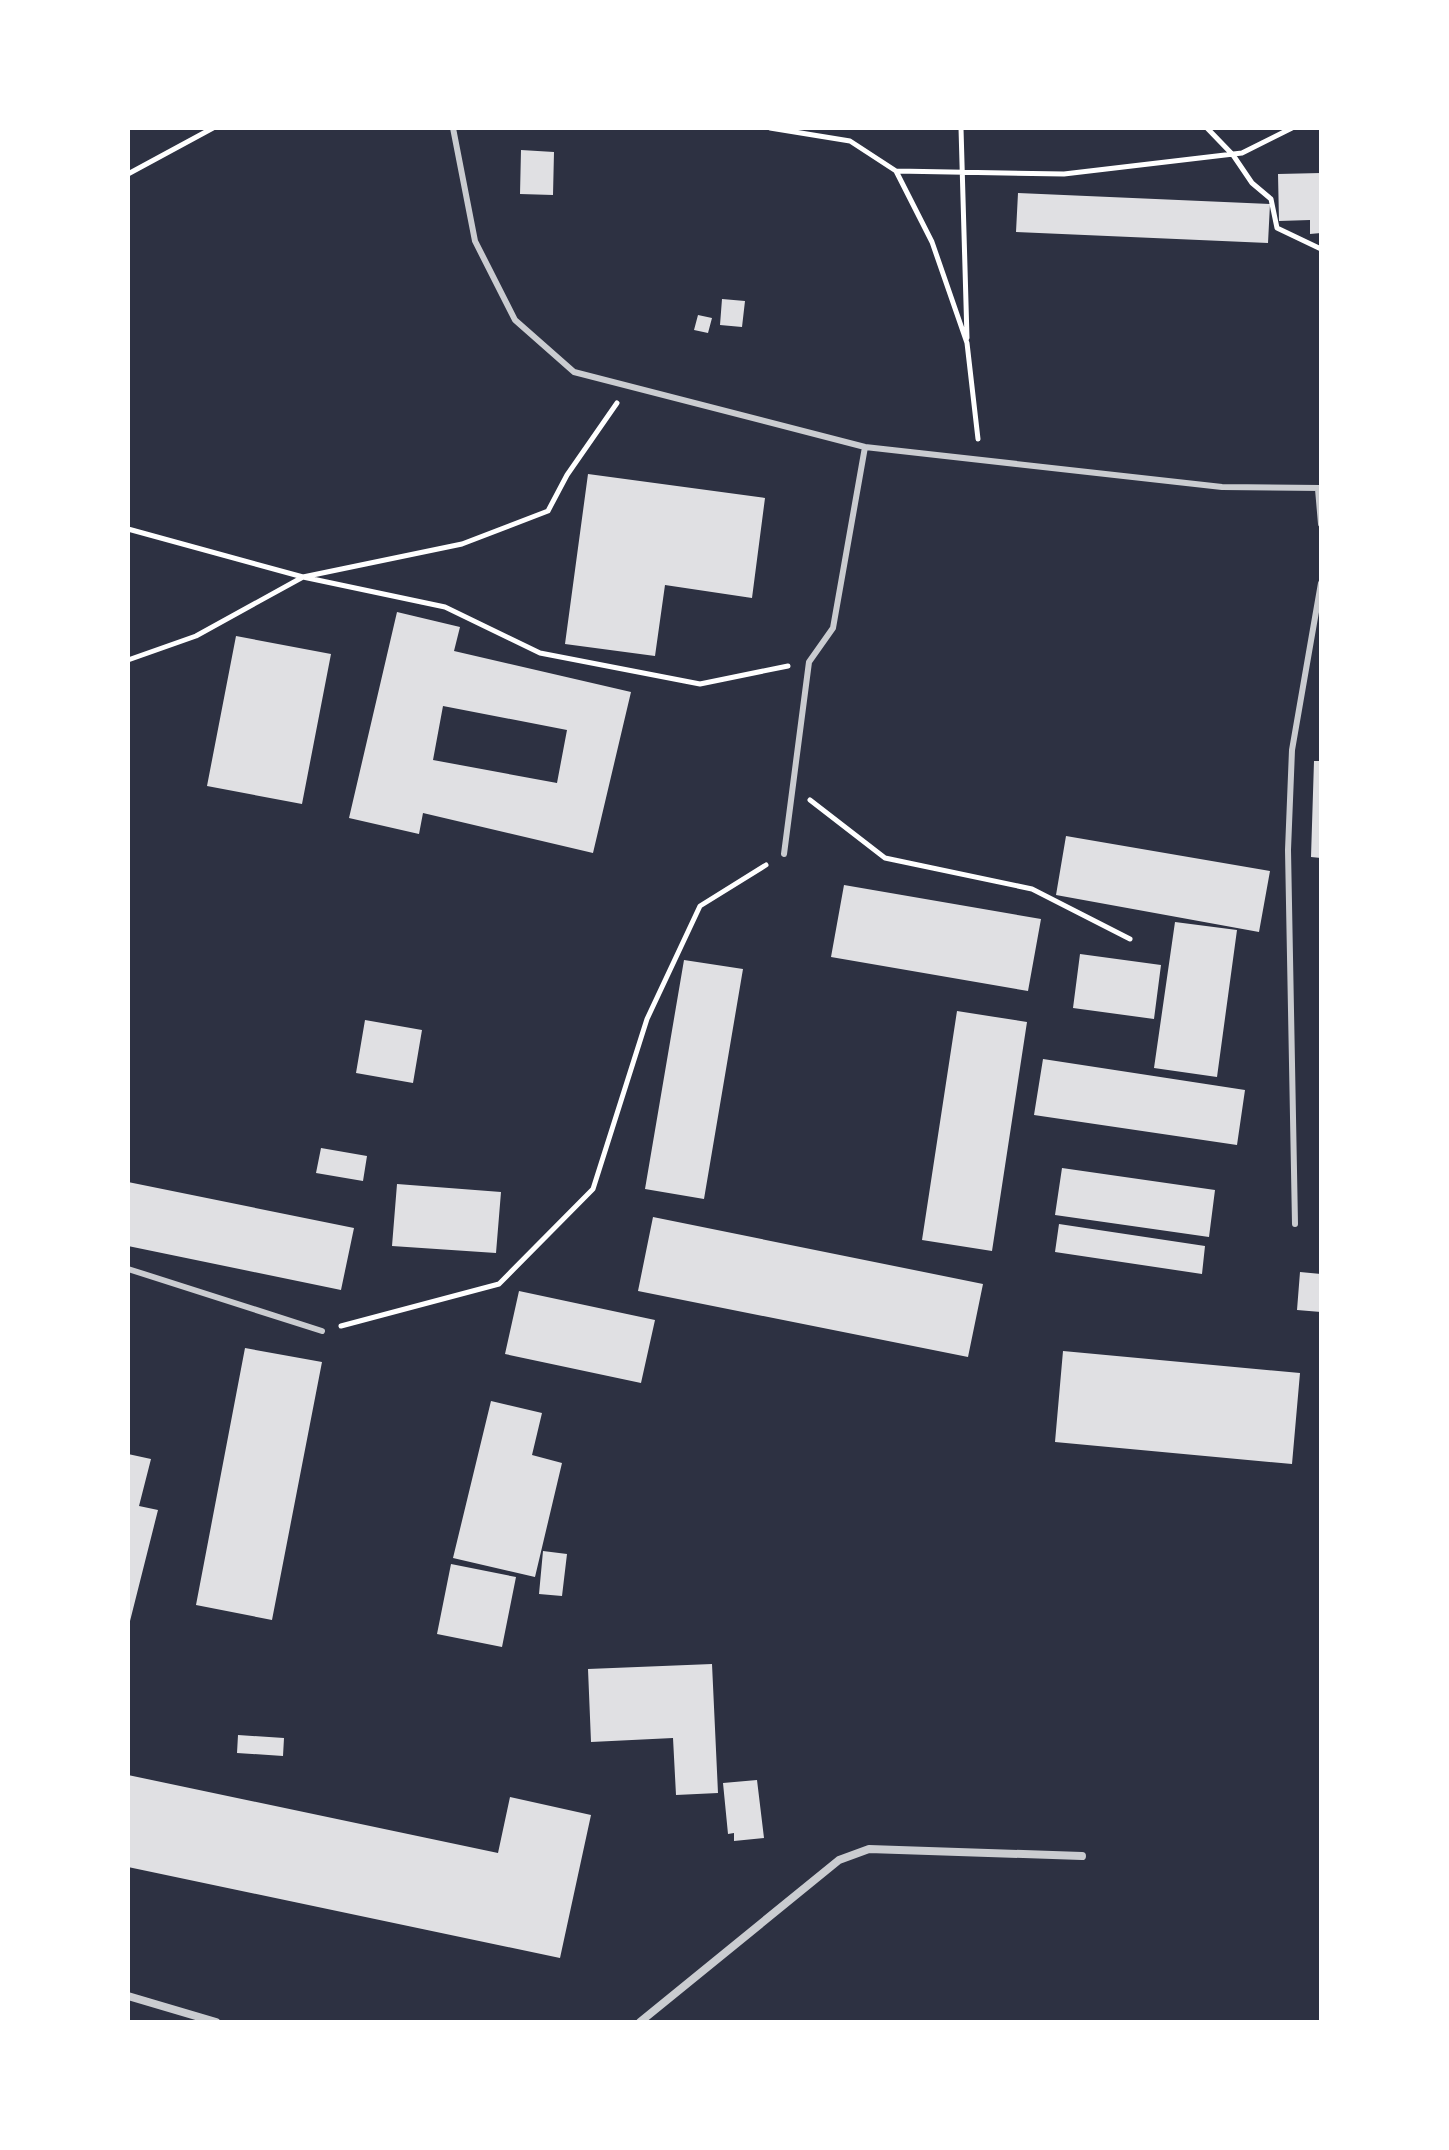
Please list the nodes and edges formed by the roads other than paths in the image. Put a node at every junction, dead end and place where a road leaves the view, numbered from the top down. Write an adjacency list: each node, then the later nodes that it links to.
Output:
1 (453, 128): 2 (lane)
2 (865, 447): 3 (lane); 6 (lane)
3 (1320, 489): 4 (lane)
4 (1321, 524)
5 (1321, 583): 7 (lane)
6 (784, 854)
7 (1295, 1224)
8 (128, 1269): 9 (lane)
9 (322, 1331)
10 (1082, 1856): 13 (street)
11 (128, 1996): 12 (street)
12 (216, 2022)
13 (640, 2022)

